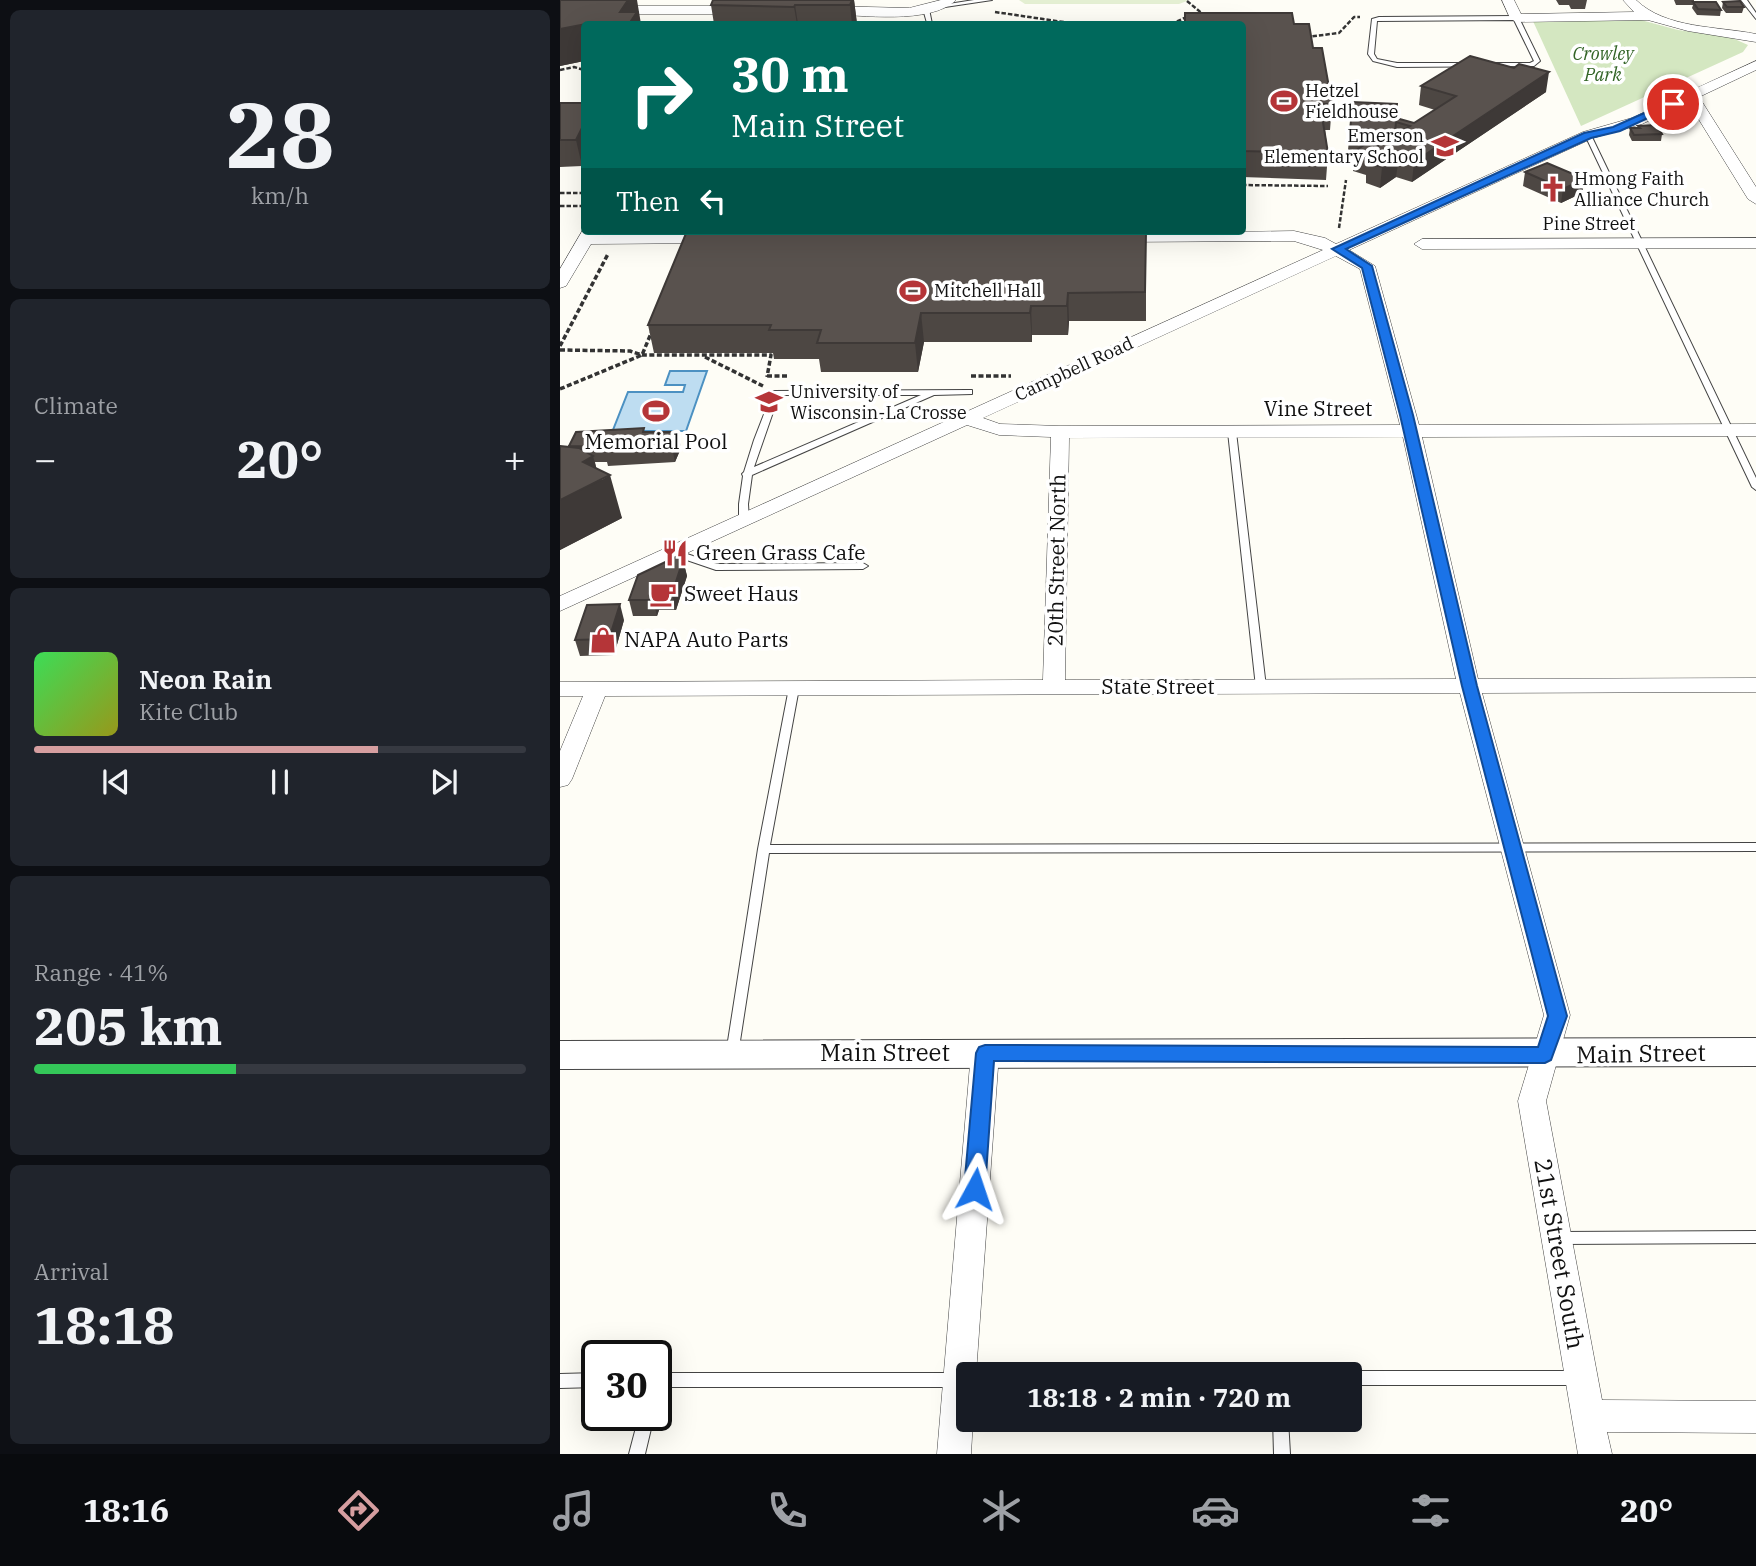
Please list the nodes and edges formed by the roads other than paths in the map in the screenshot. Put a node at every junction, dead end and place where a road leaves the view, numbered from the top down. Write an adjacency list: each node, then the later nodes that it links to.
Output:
1 (693, 0): 6 (street)
2 (989, 0): 7 (lane)
3 (1508, 0): 13 (street)
4 (1629, 0): 11 (street)
5 (1744, 0): 12 (lane)
6 (682, 5): 8 (street); 9 (street)
7 (938, 6): 10 (street)
8 (560, 10)
9 (750, 10)
10 (819, 10)
11 (1648, 16): 13 (street); 14 (street)
12 (1756, 17)
13 (1516, 18): 13 (lane)
14 (1756, 38)
15 (1756, 53): 17 (street, Campbell Road)
16 (1756, 65): 17 (street, Campbell Road)
17 (1688, 90): 18 (street, Campbell Road); 19 (street)
18 (1588, 135): 23 (street, Campbell Road); 24 (lane)
19 (1756, 199)
20 (588, 235): 22 (street); 27 (street)
21 (1103, 237): 23 (street)
22 (734, 238)
23 (1338, 238): 30 (street, Campbell Road); 33 (street, 21st Street South)
24 (1639, 243): 25 (street, Pine Street); 26 (street, Pine Street); 31 (lane)
25 (1756, 243)
26 (1422, 244)
27 (560, 283)
28 (969, 392): 29 (lane)
29 (934, 393): 36 (lane); 36 (lane)
30 (966, 419): 34 (street, Vine Street); 38 (street, Campbell Road)
31 (1727, 430): 32 (street, Vine Street); 33 (street, Vine Street); 37 (lane)
32 (1756, 430)
33 (1411, 431): 35 (street, Vine Street); 43 (street, 21st Street South)
34 (1060, 432): 35 (street, Vine Street); 46 (street, 20th Street North)
35 (1232, 432): 44 (lane)
36 (746, 474): 38 (lane)
37 (1756, 487)
38 (744, 521): 39 (street, Campbell Road)
39 (675, 553): 40 (lane); 41 (street, Campbell Road)
40 (863, 566)
41 (560, 604)
42 (1756, 685): 43 (street, State Street)
43 (1469, 686): 44 (street, State Street); 50 (street, 21st Street South)
44 (1261, 687): 46 (street, State Street)
45 (794, 688): 46 (street, State Street); 48 (street, State Street); 52 (lane)
46 (1054, 688)
47 (560, 689): 48 (street, State Street)
48 (597, 689): 49 (street)
49 (560, 779)
50 (1514, 847): 51 (lane); 52 (lane); 57 (street, 21st Street South)
51 (1756, 847)
52 (764, 849): 55 (lane)
53 (1756, 1052): 57 (street, Main Street)
54 (985, 1053): 55 (street, Main Street); 57 (street, Main Street); 60 (street)
55 (732, 1054): 56 (street, Main Street)
56 (560, 1055)
57 (1545, 1055): 59 (street, 21st Street South)
58 (1756, 1237): 59 (lane)
59 (1556, 1238): 62 (street, 21st Street South)
60 (965, 1362)
61 (1362, 1378): 62 (lane)
62 (1580, 1378): 67 (street, 21st Street South)
63 (581, 1380): 66 (lane)
64 (672, 1380): 65 (lane)
65 (956, 1380)
66 (560, 1381)
67 (1587, 1416): 68 (street); 75 (street, 21st Street South)
68 (1756, 1417)
69 (642, 1431): 72 (lane)
70 (957, 1432): 73 (street)
71 (1281, 1432): 74 (lane)
72 (637, 1454)
73 (954, 1454)
74 (1282, 1454)
75 (1595, 1454)

